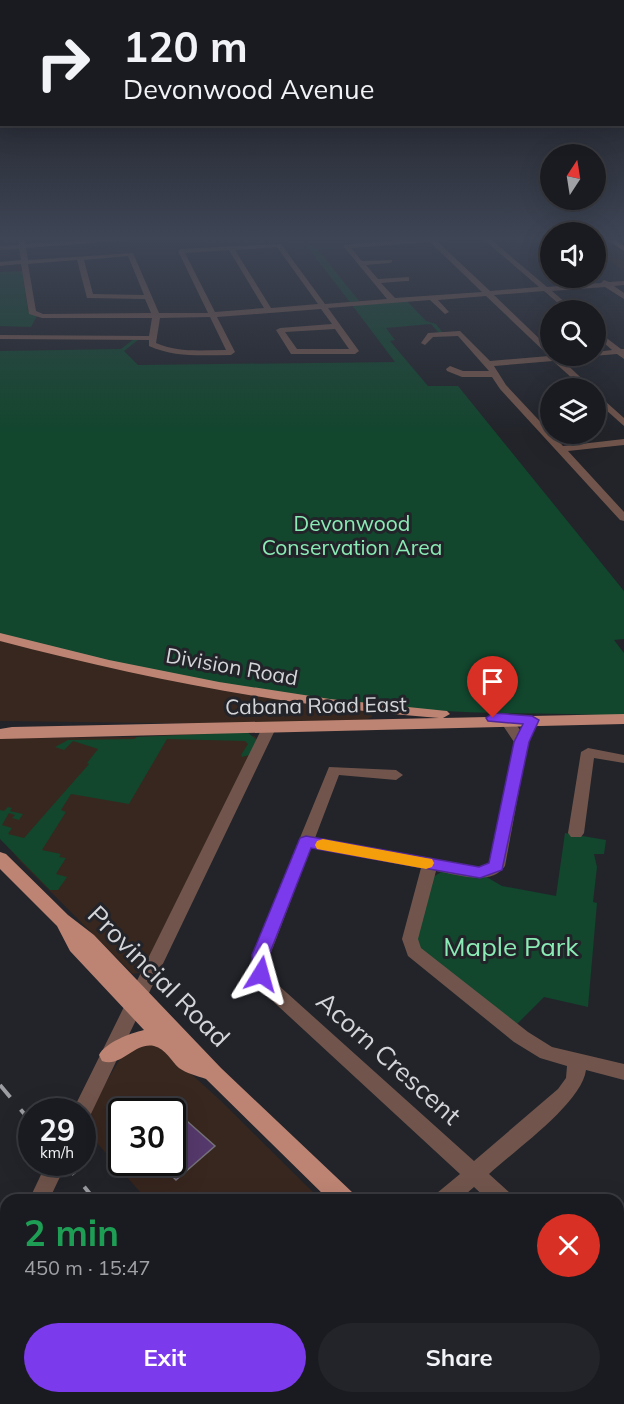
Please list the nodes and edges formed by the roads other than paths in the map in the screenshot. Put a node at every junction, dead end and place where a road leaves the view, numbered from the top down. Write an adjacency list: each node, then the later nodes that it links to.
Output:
1 (31, 303): 13 (street)
2 (150, 303): 13 (street)
3 (206, 303): 12 (street)
4 (264, 303): 10 (street)
5 (321, 303): 9 (street)
6 (372, 303): 9 (street)
7 (436, 303): 11 (street)
8 (498, 303): 19 (street)
9 (323, 306): 10 (street); 14 (street)
10 (269, 310): 12 (street)
11 (445, 312)
12 (212, 315): 13 (street); 16 (street)
13 (156, 316): 16 (street)
14 (337, 326): 14 (street)
15 (0, 337): 16 (street)
16 (153, 338)
17 (606, 340): 20 (street)
18 (425, 343): 23 (street)
19 (540, 343)
20 (622, 353): 21 (street)
21 (606, 354)
22 (540, 357): 23 (street)
23 (488, 364): 26 (street)
24 (565, 366): 27 (street)
25 (450, 369): 26 (street)
26 (495, 374): 31 (street)
27 (577, 378)
28 (606, 406): 29 (street)
29 (624, 423)
30 (624, 442): 31 (street)
31 (561, 449): 32 (street)
32 (624, 518)
33 (0, 637): 35 (main road, Division Road)
34 (624, 719): 35 (main road, Cabana Road East)
35 (532, 720): 36 (main road, Cabana Road East); 39 (street)
36 (507, 721): 37 (main road, Cabana Road East); 39 (street)
37 (269, 728): 38 (main road, Cabana Road East); 46 (street)
38 (3, 731)
39 (521, 742): 45 (street)
40 (624, 759): 42 (street)
41 (396, 775): 43 (street, Acorn Crescent)
42 (576, 833)
43 (306, 842): 45 (street); 53 (street, Acorn Crescent)
44 (0, 858): 46 (main road, Provincial Road)
45 (430, 864): 49 (street)
46 (136, 1001): 47 (main road, Provincial Road); 48 (street); 51 (main road, Provincial Road)
47 (164, 1041): 48 (main road); 51 (main road, Provincial Road)
48 (109, 1055): 52 (street)
49 (577, 1062): 50 (street); 53 (street)
50 (624, 1072)
51 (214, 1074): 56 (main road, Provincial Road)
52 (89, 1098)
53 (474, 1174): 57 (street); 58 (street, Acorn Crescent)
54 (50, 1176): 55 (street)
55 (42, 1194)
56 (339, 1194)
57 (451, 1194)
58 (496, 1194)

